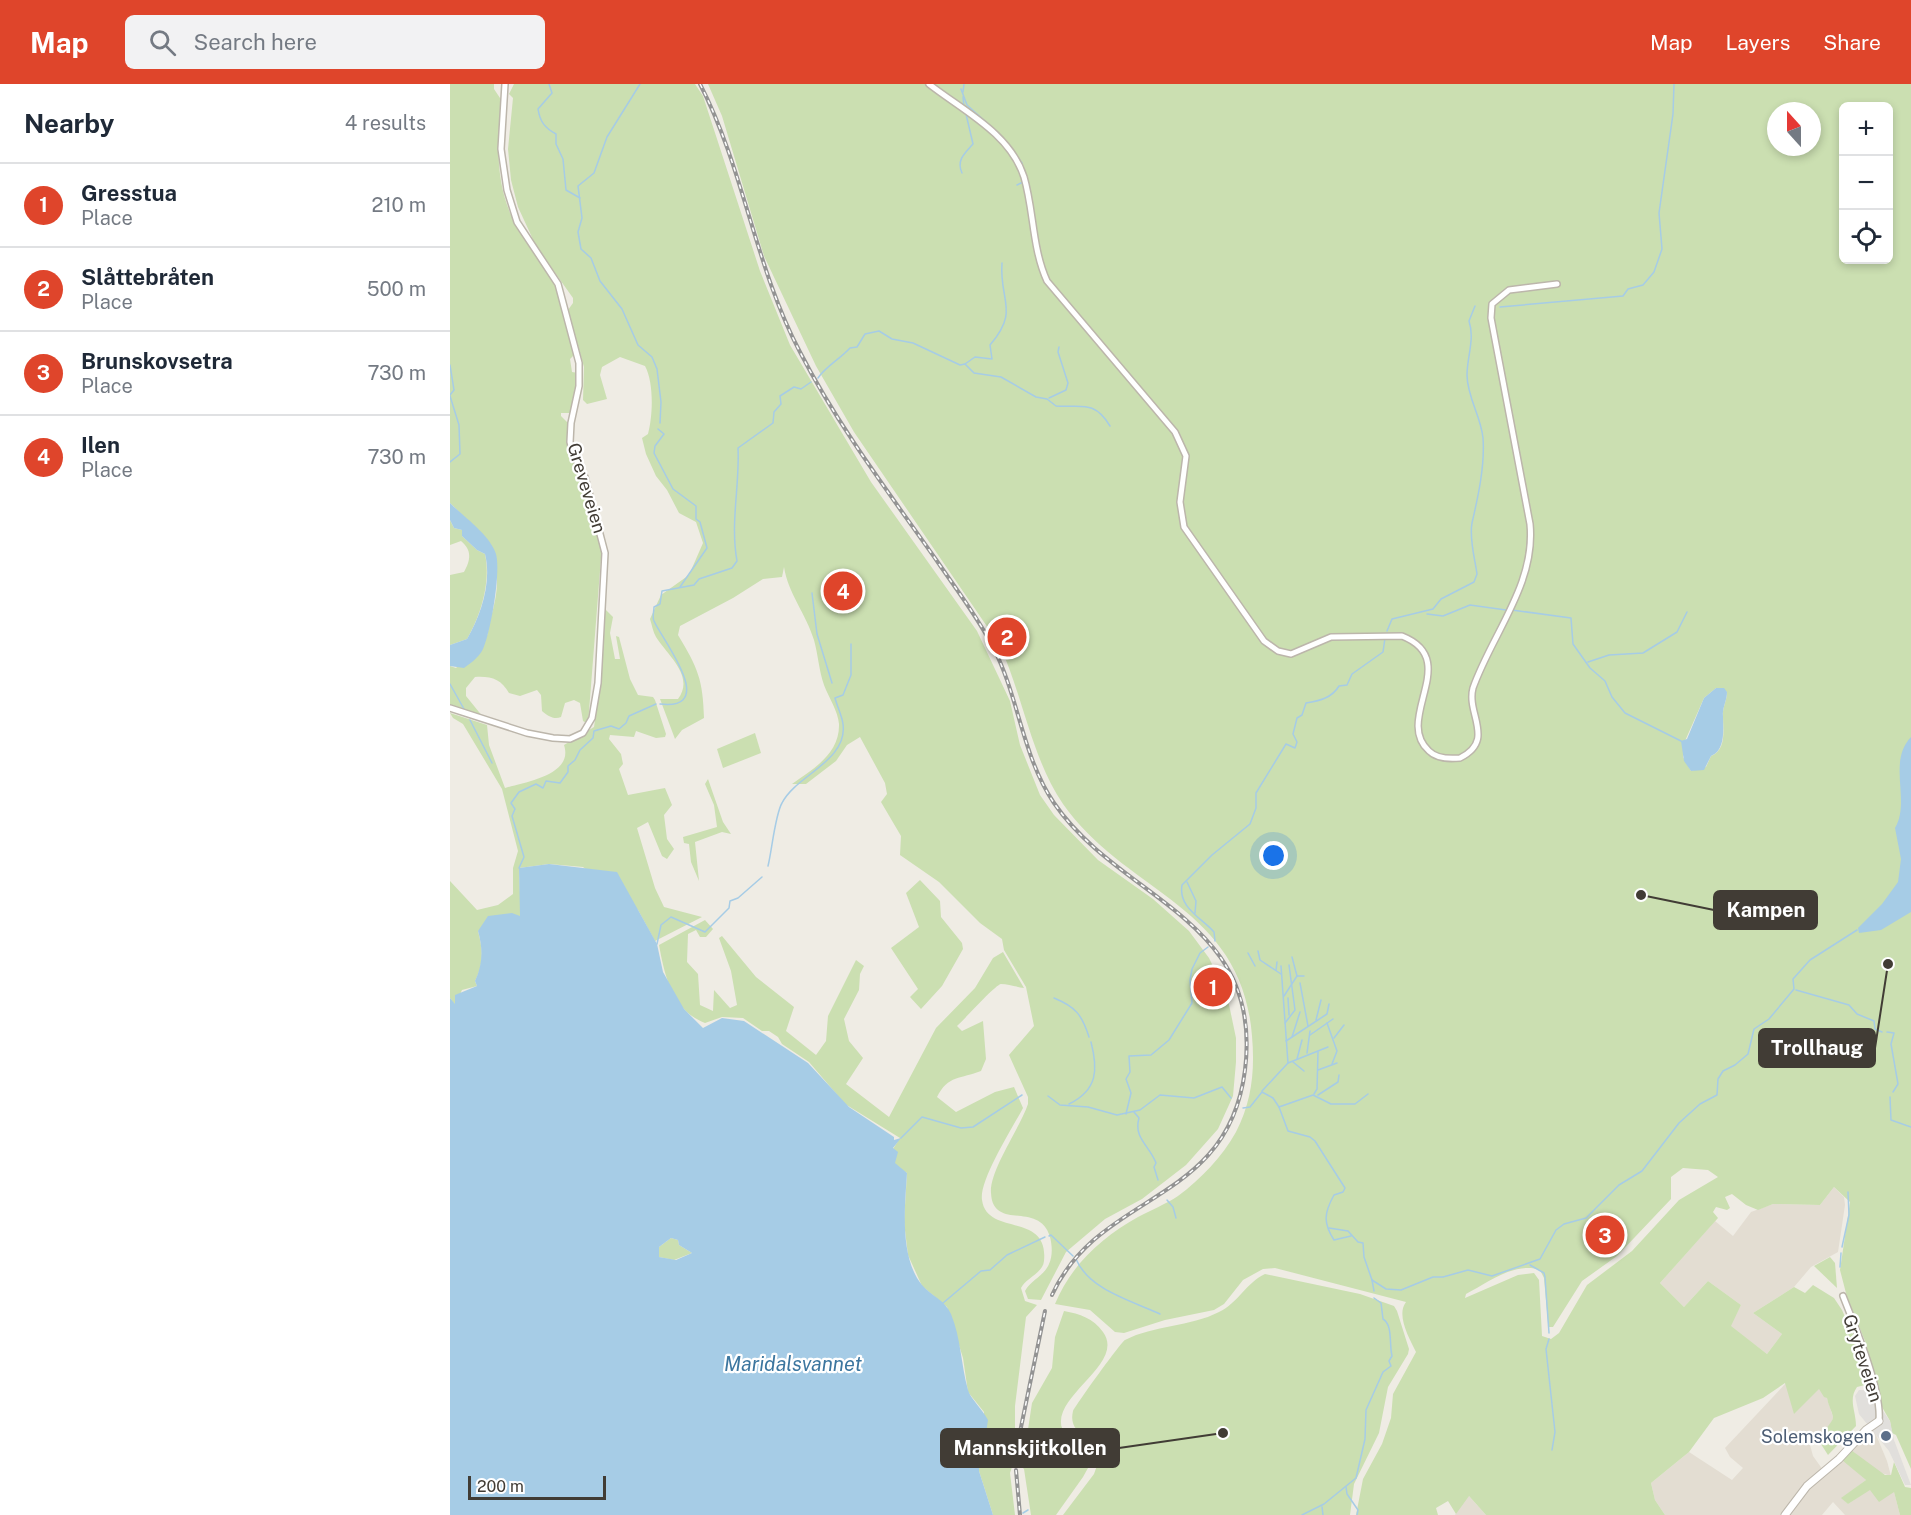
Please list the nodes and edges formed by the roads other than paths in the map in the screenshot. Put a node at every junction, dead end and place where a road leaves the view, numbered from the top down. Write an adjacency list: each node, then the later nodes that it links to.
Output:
1 (506, 84): 4 (street, Greveveien)
2 (929, 84): 3 (street)
3 (1557, 284)
4 (450, 708)
5 (1843, 1296): 6 (street, Gryteveien)
6 (1879, 1421): 7 (street)
7 (1785, 1515)

